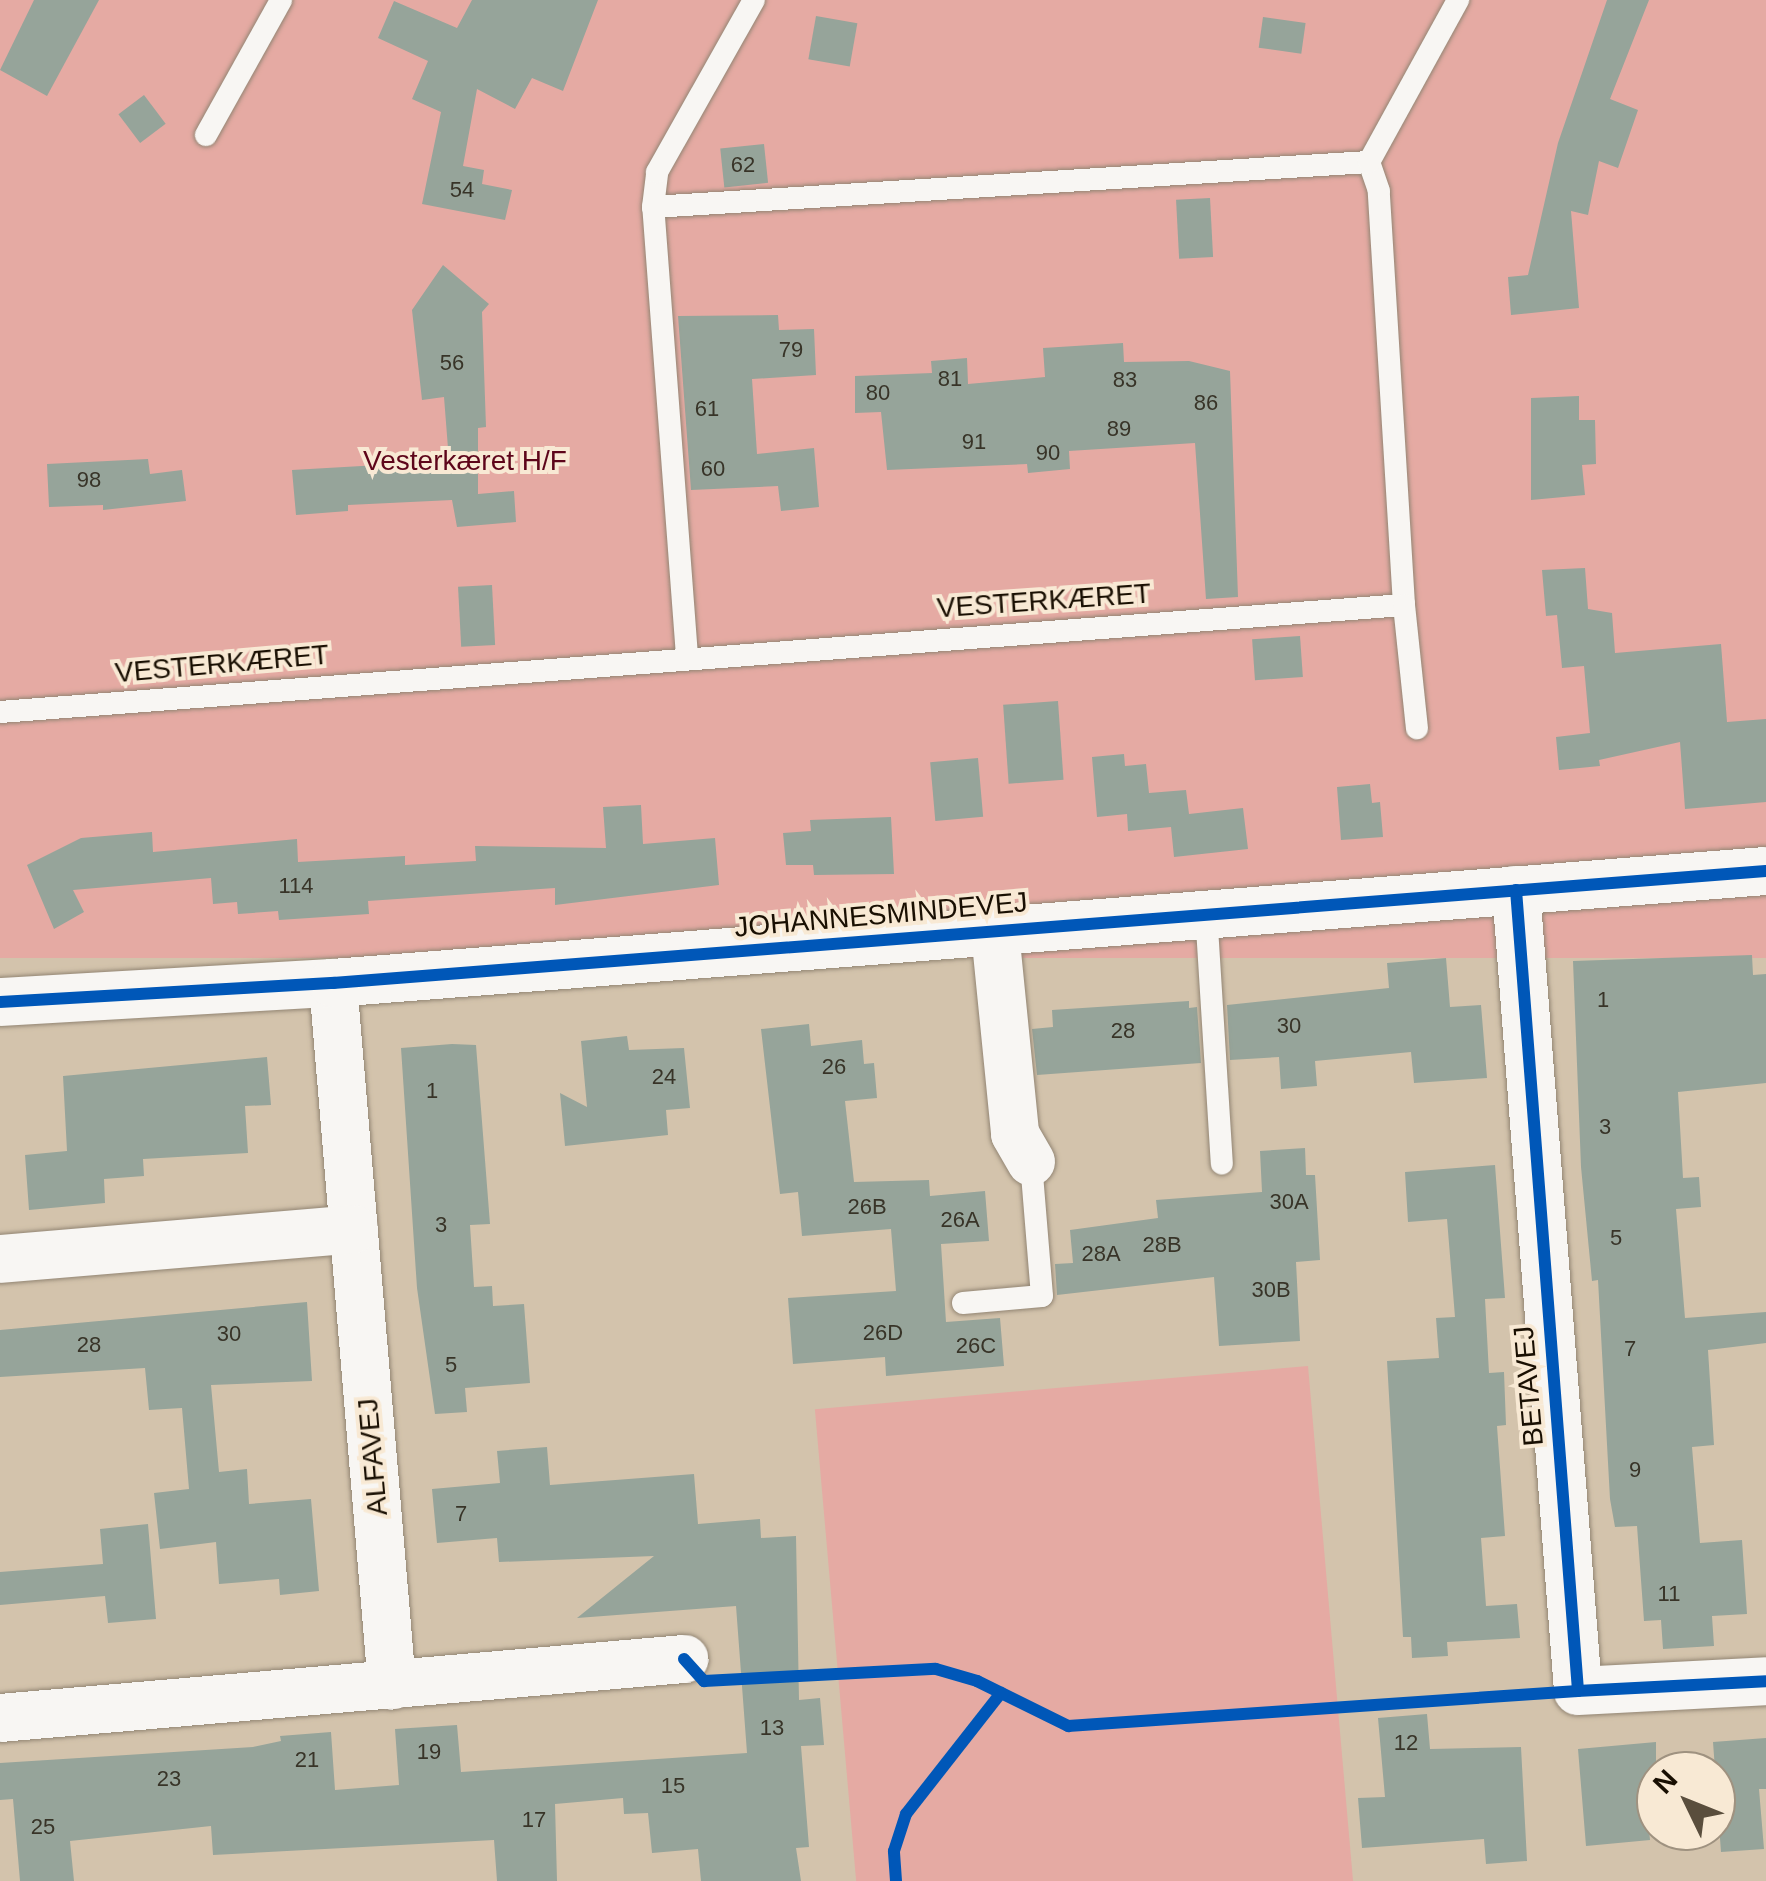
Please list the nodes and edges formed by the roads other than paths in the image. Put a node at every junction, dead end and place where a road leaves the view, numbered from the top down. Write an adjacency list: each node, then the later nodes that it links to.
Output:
1 (281, 0): 4 (lane)
2 (754, 0): 6 (lane)
3 (1458, 0): 5 (lane)
4 (206, 135)
5 (1369, 162): 6 (lane); 7 (lane)
6 (653, 207): 8 (lane)
7 (1404, 606): 8 (lane, VESTERKÆRET); 10 (lane)
8 (688, 656): 9 (lane, VESTERKÆRET)
9 (0, 712)
10 (1417, 728)
11 (1766, 872): 12 (street, JOHANNESMINDEVEJ)
12 (1516, 890): 13 (street, JOHANNESMINDEVEJ); 23 (street, BETAVEJ)
13 (1206, 912): 14 (street, JOHANNESMINDEVEJ); 18 (lane)
14 (995, 932): 15 (street, JOHANNESMINDEVEJ); 17 (street, JOHANNESMINDEVEJ)
15 (333, 982): 16 (street, JOHANNESMINDEVEJ); 19 (street, ALFAVEJ)
16 (0, 1002)
17 (1030, 1162): 21 (lane)
18 (1222, 1163)
19 (354, 1229): 20 (street); 24 (street, ALFAVEJ)
20 (0, 1259)
21 (963, 1303)
22 (684, 1659): 24 (street)
23 (1766, 1681)
24 (392, 1686): 25 (street)
25 (0, 1718)

